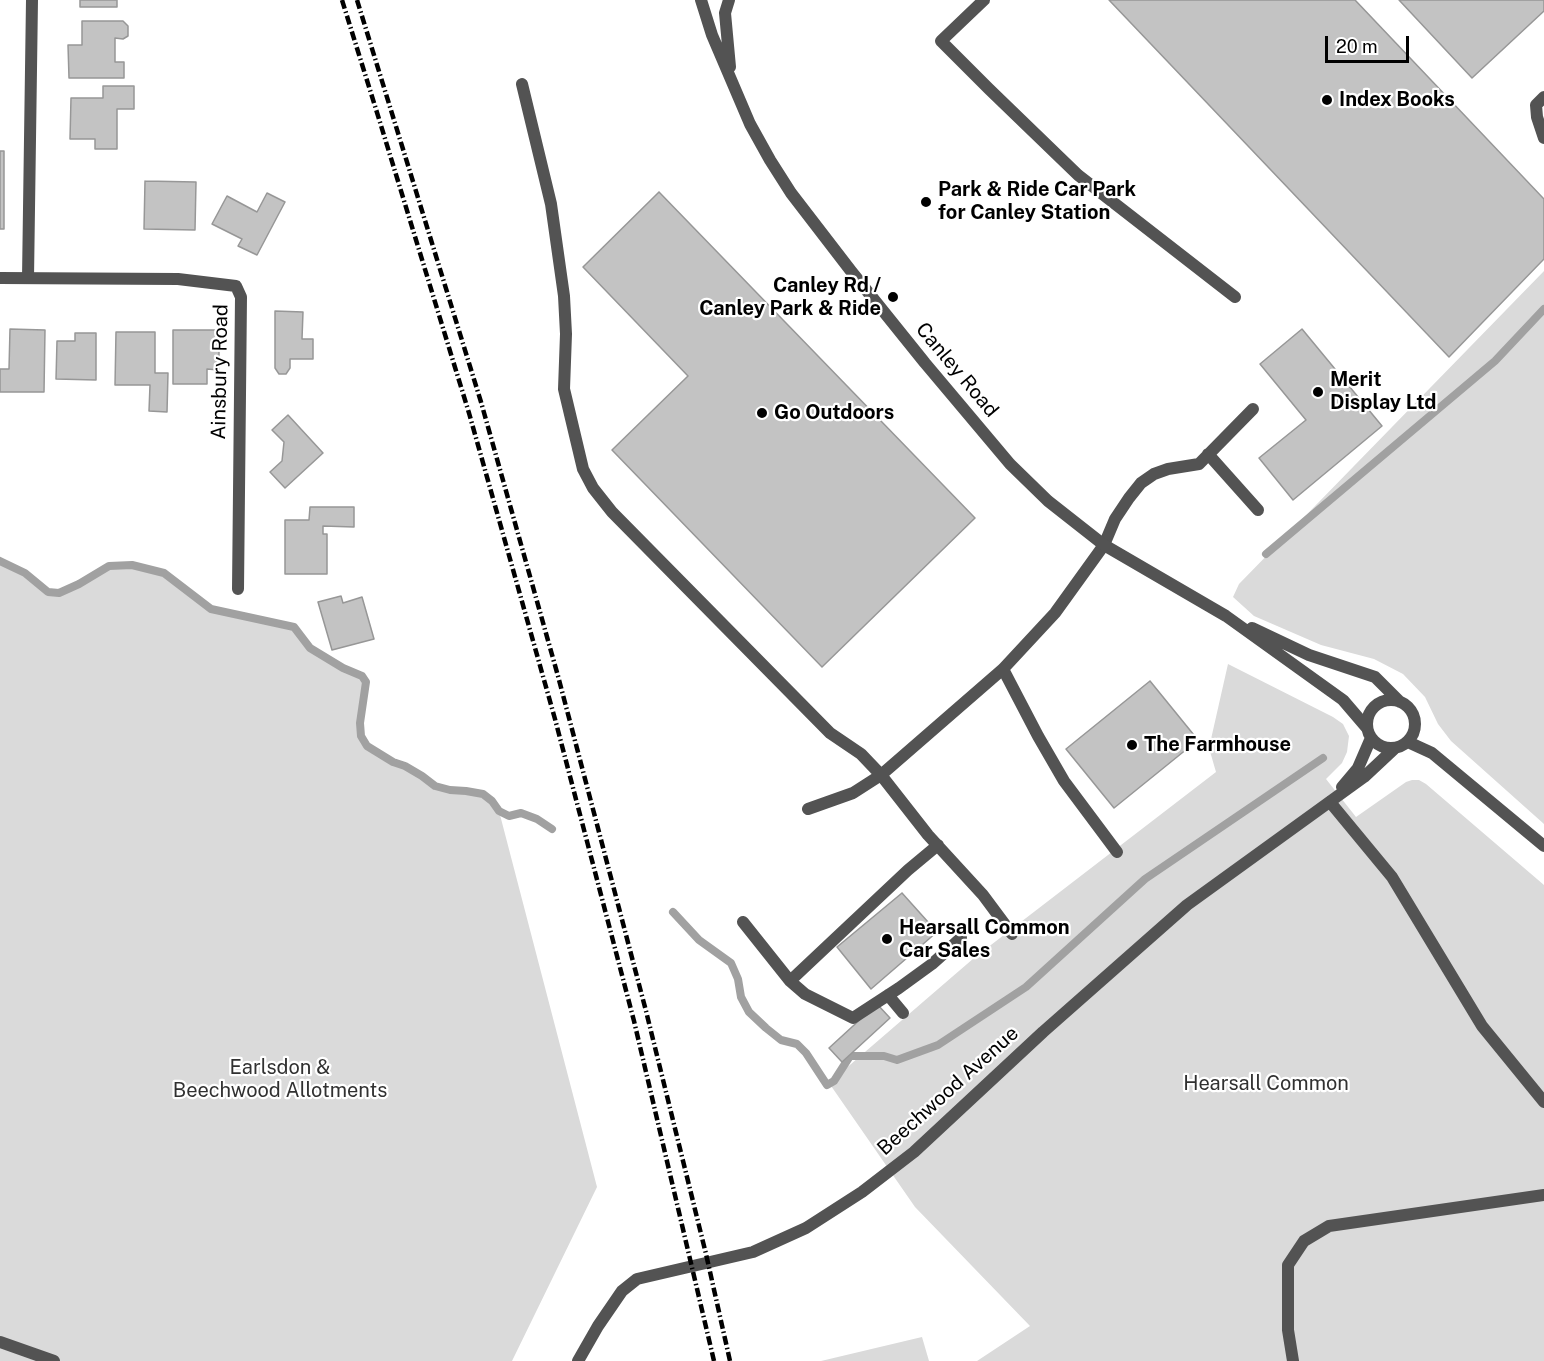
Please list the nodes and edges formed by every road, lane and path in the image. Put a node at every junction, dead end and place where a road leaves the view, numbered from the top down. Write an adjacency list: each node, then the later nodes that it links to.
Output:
1 (32, 0): 10 (street)
2 (701, 0): 5 (street, Canley Road)
3 (729, 0): 5 (street, Canley Road)
4 (984, 0): 11 (street)
5 (731, 78): 15 (street, Canley Road)
6 (522, 84): 23 (street)
7 (1544, 97): 8 (street)
8 (1544, 138)
9 (0, 278): 10 (street, Ainsbury Road)
10 (28, 278): 16 (street, Ainsbury Road)
11 (1235, 297)
12 (1253, 410): 13 (street)
13 (1208, 454): 14 (street); 15 (street)
14 (1258, 510)
15 (1104, 545): 17 (street, Canley Road); 18 (street)
16 (238, 589)
17 (1226, 616): 19 (street, Canley Road); 20 (street, Canley Road)
18 (1003, 669): 23 (street); 28 (street)
19 (1400, 702): 20 (street); 21 (street)
20 (1369, 733): 22 (street); 24 (street, Beechwood Avenue)
21 (1408, 742): 22 (street); 27 (street)
22 (1395, 748): 24 (street, Beechwood Avenue)
23 (881, 775): 25 (street); 26 (street)
24 (1330, 802): 35 (street); 39 (street, Beechwood Avenue)
25 (808, 809)
26 (938, 845): 30 (street); 32 (street)
27 (1544, 846)
28 (1117, 852)
29 (743, 922): 32 (street)
30 (1012, 934)
31 (961, 938): 33 (street)
32 (790, 981): 33 (street)
33 (888, 995): 34 (street)
34 (903, 1013)
35 (1544, 1102)
36 (1544, 1195): 40 (street)
37 (0, 1342): 38 (street)
38 (54, 1361)
39 (578, 1361)
40 (1293, 1361)

